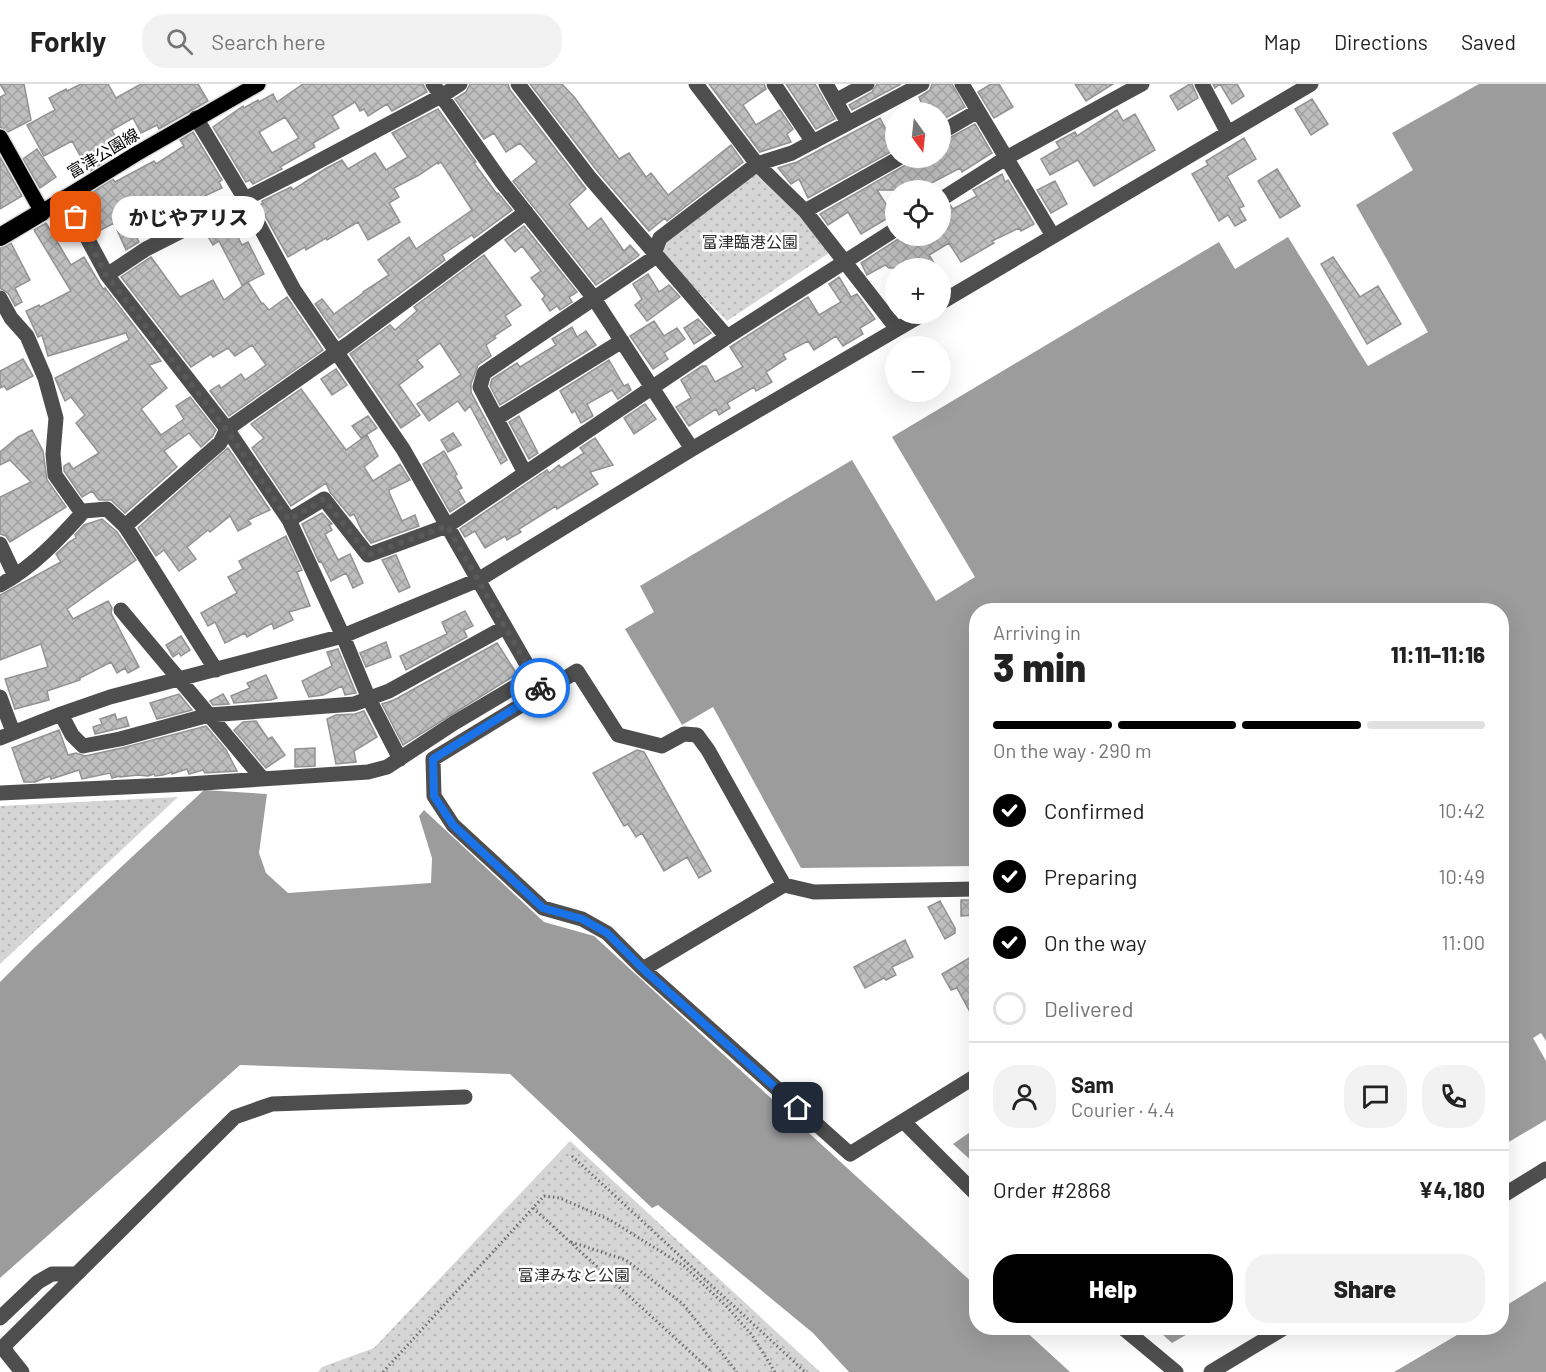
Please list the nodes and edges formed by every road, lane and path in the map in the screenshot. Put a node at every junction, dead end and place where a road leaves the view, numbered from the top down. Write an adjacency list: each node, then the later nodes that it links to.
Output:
1 (258, 84): 18 (main road, 富津公園線)
2 (460, 84): 14 (street)
3 (518, 84): 36 (street)
4 (696, 84): 25 (street)
5 (774, 84): 23 (street)
6 (826, 84): 16 (street)
7 (867, 84): 16 (street)
8 (922, 84): 13 (street)
9 (962, 84): 17 (street)
10 (1142, 84): 15 (street)
11 (1202, 84): 21 (street)
12 (1311, 84): 21 (street)
13 (900, 89): 19 (street)
14 (438, 90): 29 (street); 32 (street)
15 (1118, 90): 24 (street)
16 (837, 100): 19 (street)
17 (978, 111): 20 (street); 24 (street)
18 (196, 118): 28 (main road, 富津公園線); 29 (street)
19 (848, 123): 23 (street)
20 (951, 127)
21 (1228, 133): 34 (street)
22 (0, 137): 31 (main road)
23 (813, 142): 25 (street)
24 (1006, 158): 27 (street); 34 (street)
25 (757, 164): 30 (street); 36 (street)
26 (885, 166): 30 (street)
27 (951, 193)
28 (65, 197): 31 (main road, 富津公園線); 38 (street)
29 (245, 199): 38 (street); 46 (street)
30 (805, 211): 37 (street)
31 (42, 212): 35 (highway)
32 (526, 212): 40 (street); 46 (street)
33 (885, 236): 37 (street)
34 (1053, 236): 39 (street)
35 (0, 237)
36 (655, 252): 40 (street); 44 (street)
37 (844, 262): 43 (street); 44 (street)
38 (106, 275): 49 (street)
39 (951, 296)
40 (592, 297): 45 (street); 48 (street)
41 (0, 298): 52 (street)
42 (906, 324): 43 (street)
43 (897, 329): 50 (street)
44 (727, 337): 47 (street)
45 (622, 341): 47 (street); 48 (street)
46 (337, 352): 49 (street); 55 (street)
47 (652, 388): 50 (street); 51 (street)
48 (497, 418): 51 (street)
49 (226, 429): 53 (street); 54 (street)
50 (692, 449): 58 (street)
51 (525, 473): 55 (street)
52 (82, 513): 54 (street); 57 (street)
53 (289, 520): 55 (street); 62 (street)
54 (124, 525): 63 (street)
55 (447, 526): 58 (street)
56 (0, 544): 57 (street)
57 (15, 576): 59 (street)
58 (478, 580): 61 (street); 62 (street)
59 (0, 585)
60 (121, 610): 65 (street)
61 (505, 627): 64 (street); 68 (street)
62 (343, 636): 63 (street); 68 (street)
63 (216, 670): 65 (street)
64 (533, 676): 66 (street); 72 (street)
65 (178, 680): 69 (street); 70 (street)
66 (542, 691): 75 (street); 77 (street)
67 (0, 697): 71 (street)
68 (369, 699): 70 (street); 72 (street)
69 (61, 714): 70 (street); 71 (street)
70 (209, 716): 73 (street)
71 (7, 735)
72 (400, 759): 73 (street)
73 (262, 778): 74 (street)
74 (0, 793)
75 (783, 885): 76 (street); 77 (street)
76 (969, 889)
77 (643, 969): 80 (street)
78 (969, 1080): 80 (street)
79 (465, 1097): 87 (street)
80 (903, 1122): 83 (street)
81 (572, 1156): 88 (path)
82 (1546, 1168): 84 (street)
83 (969, 1187)
84 (1509, 1192)
85 (533, 1208): 86 (path); 88 (path); 93 (path)
86 (569, 1241): 94 (path); 95 (path)
87 (76, 1274): 89 (street); 92 (street)
88 (707, 1284): 96 (path); 97 (path)
89 (0, 1318)
90 (1131, 1335): 98 (street)
91 (1272, 1335): 99 (street)
92 (22, 1372)
93 (383, 1372)
94 (712, 1372)
95 (736, 1372)
96 (775, 1372)
97 (805, 1372)
98 (1176, 1372)
99 (1211, 1372)

